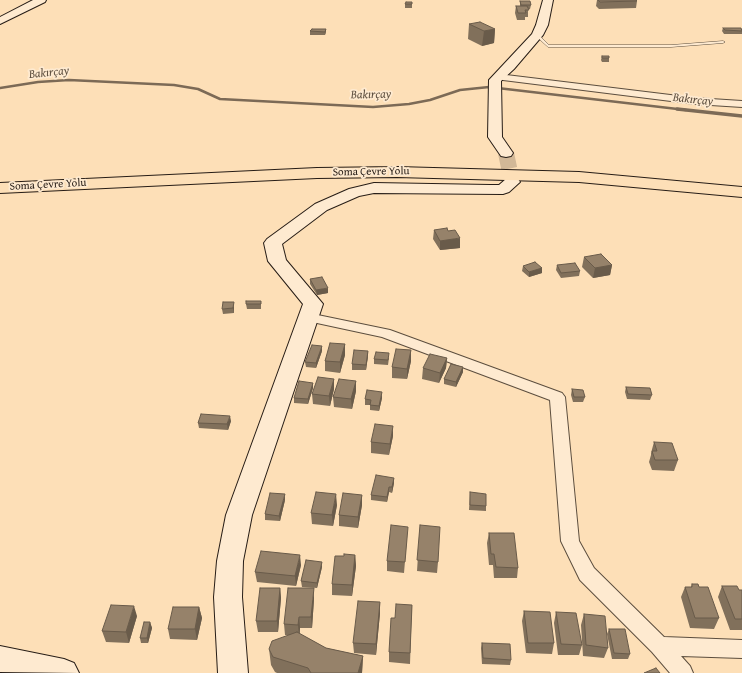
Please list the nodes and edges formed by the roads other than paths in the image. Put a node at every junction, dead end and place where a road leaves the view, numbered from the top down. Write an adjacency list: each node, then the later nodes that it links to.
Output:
1 (41, 0): 3 (street)
2 (548, 0): 4 (street)
3 (0, 21)
4 (537, 35): 5 (lane); 6 (street)
5 (723, 42)
6 (496, 79): 7 (street); 8 (street)
7 (742, 104)
8 (506, 153)
9 (0, 176): 10 (highway, Soma Çevre Yolu)
10 (742, 181)
11 (512, 182): 14 (street)
12 (0, 188): 13 (highway, Soma Çevre Yolu)
13 (742, 192)
14 (308, 317): 15 (street); 20 (street)
15 (659, 646): 16 (street); 21 (street)
16 (742, 649)
17 (0, 659): 18 (street)
18 (29, 669): 19 (street)
19 (64, 673)
20 (233, 673)
21 (683, 673)

